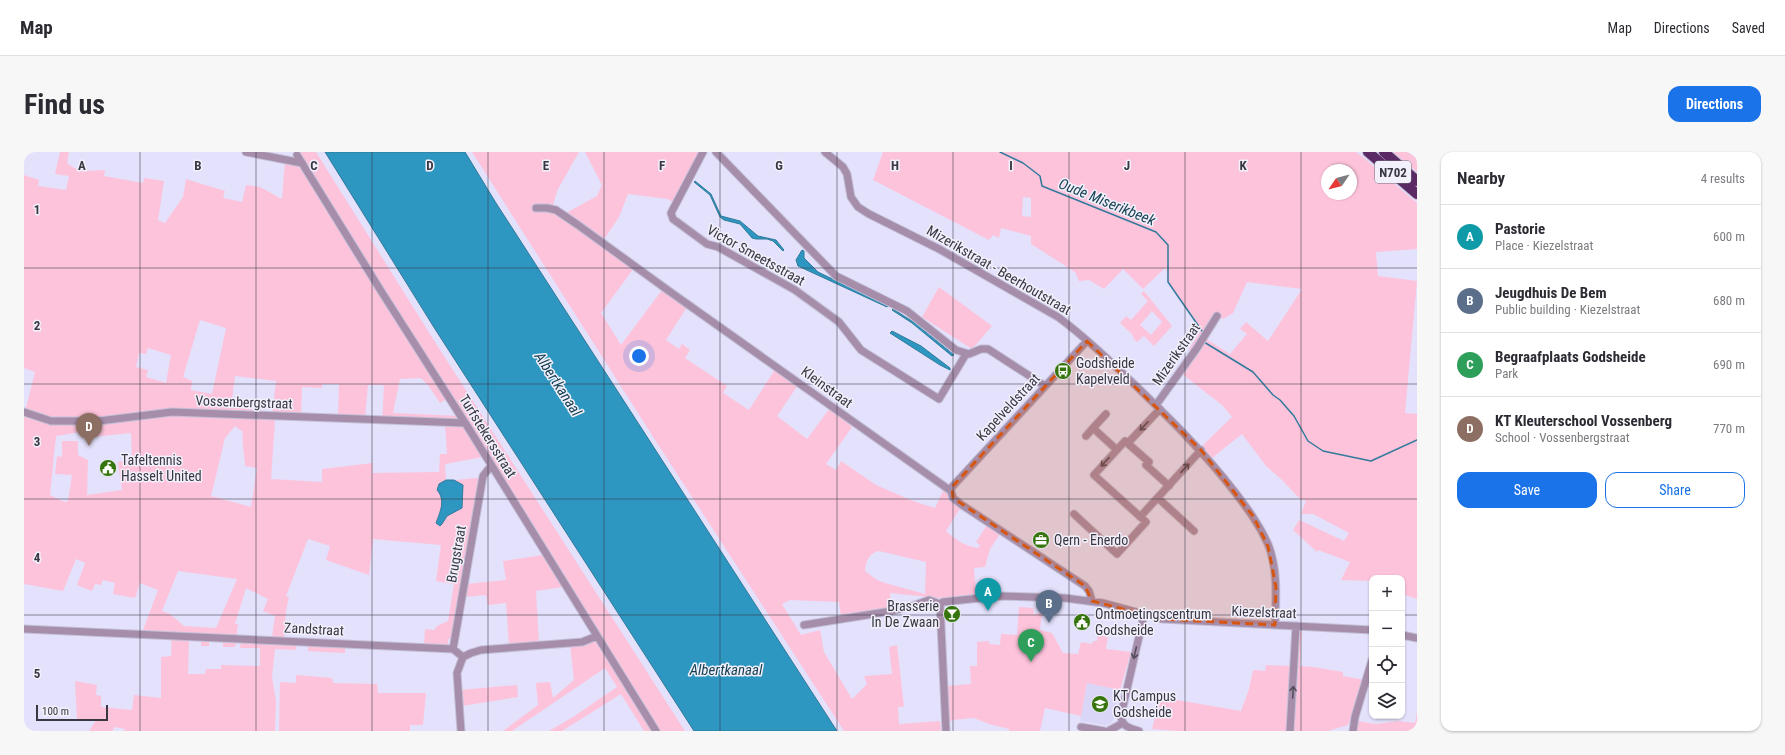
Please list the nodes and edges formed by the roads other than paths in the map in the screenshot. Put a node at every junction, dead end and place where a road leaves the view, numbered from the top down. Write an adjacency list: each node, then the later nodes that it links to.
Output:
1 (246, 152): 8 (street)
2 (704, 152): 14 (street, Victor Smeetsstraat)
3 (716, 152): 14 (street, Victor Smeetsstraat)
4 (825, 152): 13 (street, Mizerikstraat - Beerhoutstraat)
5 (1368, 152): 10 (highway, N702)
6 (1384, 152): 9 (highway, N702)
7 (297, 155): 8 (street, Turfstekersstraat)
8 (302, 163): 19 (street, Turfstekersstraat)
9 (1417, 181)
10 (1417, 194)
11 (536, 208): 27 (street, Kleinstraat)
12 (1217, 316): 16 (street, Mizerikstraat)
13 (1087, 341): 15 (street, Kapelveldstraat); 16 (street, Mizerikstraat - Beerhoutstraat)
14 (966, 354): 15 (street)
15 (1045, 386): 27 (street, Kapelveldstraat)
16 (1158, 407): 22 (street, Mizerikstraat, one-way to 22); 24 (street, Mizerikstraat - Beerhoutstraat)
17 (24, 412): 19 (street, Vossenbergstraat)
18 (1106, 414): 20 (street)
19 (465, 423): 25 (street, Turfstekersstraat)
20 (1093, 428): 21 (street); 23 (street)
21 (1086, 436)
22 (1128, 443): 23 (street, Mizerikstraat); 26 (street)
23 (1117, 450): 30 (street, one-way to 30)
24 (1202, 450): 26 (street, one-way to 24); 36 (street, Mizerikstraat - Beerhoutstraat)
25 (491, 466): 40 (street, Turfstekersstraat); 43 (street, Brugstraat)
26 (1169, 486): 28 (street)
27 (951, 491): 32 (street, Kleinstraat)
28 (1158, 498): 30 (street); 31 (street)
29 (1074, 514): 30 (street)
30 (1140, 517)
31 (1194, 531)
32 (1092, 601): 33 (street, Kiezelstraat); 34 (street, Kiezelstraat)
33 (940, 604): 35 (street, Kiezelstraat); 50 (street)
34 (1144, 615): 36 (street, Kiezelstraat); 46 (street, one-way to 46)
35 (804, 625)
36 (1275, 625): 37 (street, Kiezelstraat)
37 (1296, 626): 39 (street, Kiezelstraat); 54 (street, one-way to 37)
38 (24, 629): 43 (street, Zandstraat)
39 (1369, 630)
40 (597, 636): 44 (street); 49 (street, Turfstekersstraat)
41 (1405, 636): 42 (street)
42 (1417, 638)
43 (453, 649): 44 (street)
44 (463, 657): 48 (street)
45 (1369, 670): 55 (street)
46 (1123, 723): 52 (street); 53 (street)
47 (1081, 727): 51 (street)
48 (461, 731)
49 (656, 731)
50 (946, 731)
51 (1104, 731)
52 (1108, 731)
53 (1139, 731)
54 (1290, 731)
55 (1353, 731)

